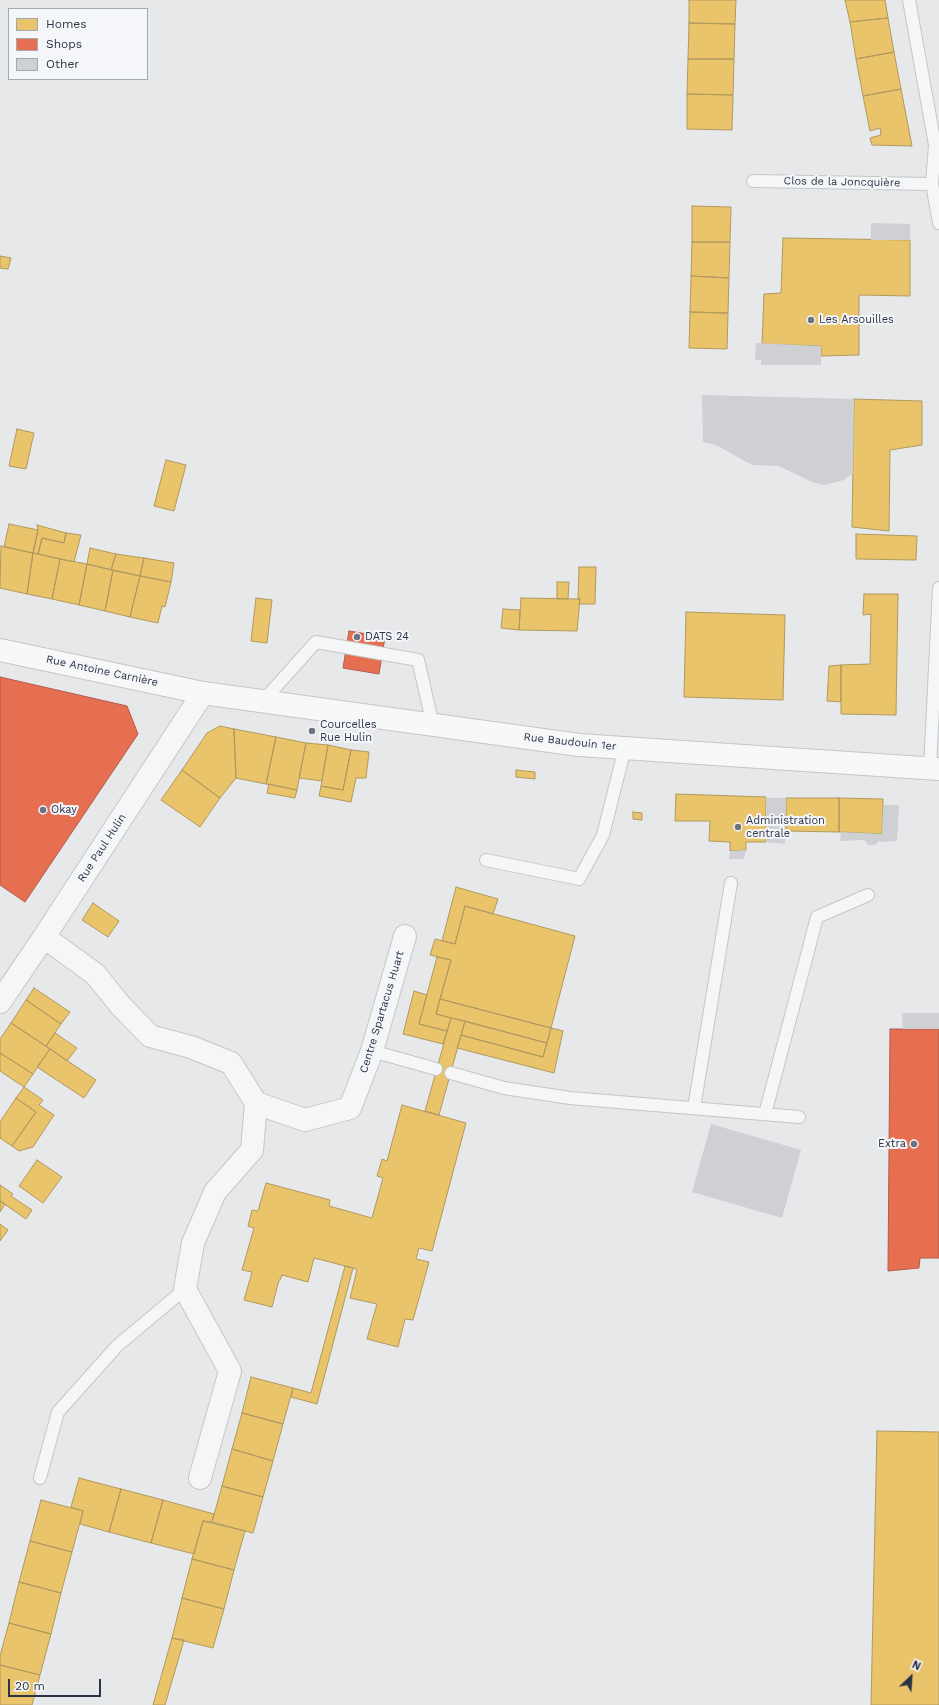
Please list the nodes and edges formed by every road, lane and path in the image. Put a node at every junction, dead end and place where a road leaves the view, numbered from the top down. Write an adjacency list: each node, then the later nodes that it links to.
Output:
1 (909, 0): 3 (lane)
2 (752, 180): 3 (lane, Clos de la Joncquière)
3 (932, 184): 4 (lane)
4 (939, 223)
5 (939, 588): 11 (lane)
6 (0, 650): 7 (main road, Rue Antoine Carnière)
7 (203, 693): 8 (main road, Rue Baudouin 1er); 16 (street, Rue Paul Hulin)
8 (263, 701): 9 (main road, Rue Baudouin 1er); 9 (lane)
9 (433, 725): 10 (main road, Rue Baudouin 1er)
10 (625, 748): 11 (main road, Rue Baudouin 1er); 12 (lane)
11 (934, 768)
12 (486, 860)
13 (731, 883): 22 (lane)
14 (868, 894): 23 (lane)
15 (405, 936): 18 (street, Centre Spartacus Huart)
16 (44, 937): 17 (street, Rue Paul Hulin); 21 (street)
17 (0, 1002)
18 (372, 1051): 19 (lane); 21 (street, Centre Spartacus Huart)
19 (436, 1069)
20 (451, 1073): 22 (lane)
21 (256, 1103): 25 (street)
22 (694, 1108): 23 (lane)
23 (765, 1114): 24 (lane)
24 (799, 1117)
25 (185, 1289): 26 (lane); 27 (street)
26 (40, 1478)
27 (200, 1478)

